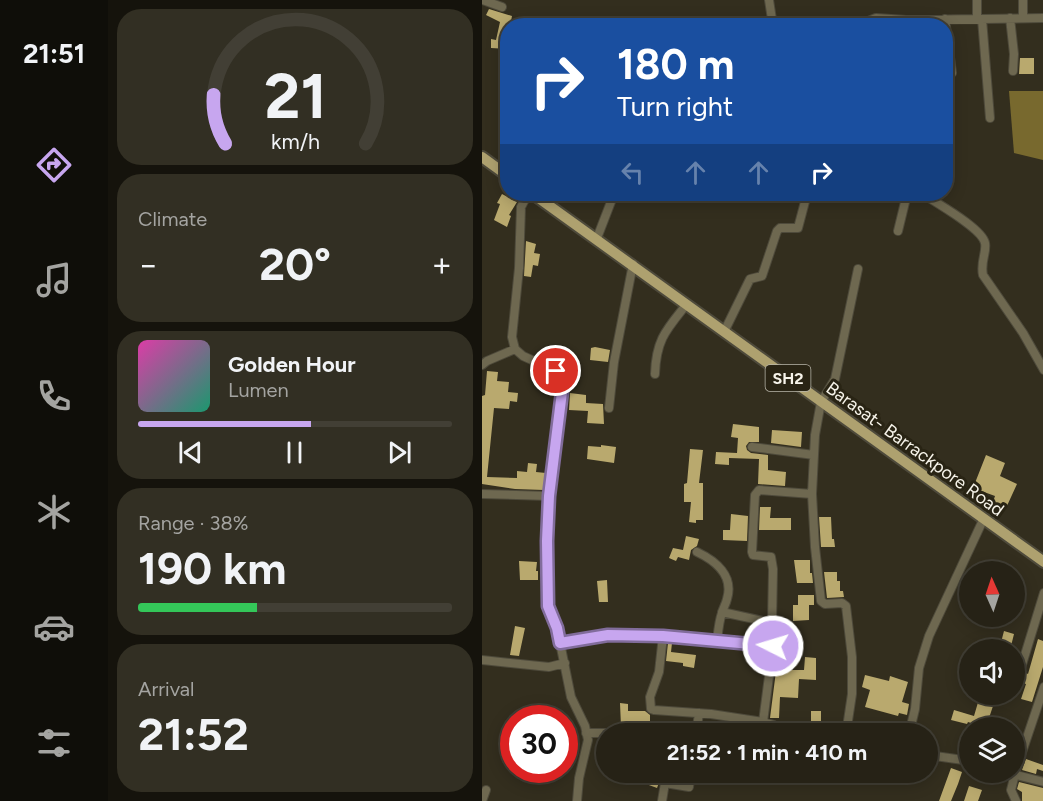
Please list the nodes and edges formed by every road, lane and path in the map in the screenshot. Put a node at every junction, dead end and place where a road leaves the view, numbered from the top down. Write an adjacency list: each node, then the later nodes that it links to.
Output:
1 (483, 0): 5 (street)
2 (769, 0): 6 (street)
3 (977, 0): 11 (street)
4 (1023, 0): 8 (street)
5 (502, 8)
6 (772, 18)
7 (1010, 18): 8 (street); 11 (street); 12 (street)
8 (1023, 18): 9 (street)
9 (1043, 18)
10 (953, 19): 11 (street)
11 (980, 19): 13 (street)
12 (1013, 71)
13 (990, 118)
14 (482, 158): 15 (main road)
15 (500, 170)
16 (524, 201): 28 (street)
17 (543, 201): 23 (main road, Barasat- Barrackpore Road / SH2)
18 (611, 201): 23 (street)
19 (805, 201): 27 (street)
20 (904, 201): 22 (street)
21 (933, 201): 30 (street)
22 (898, 231)
23 (598, 238): 24 (main road, Barasat- Barrackpore Road / SH2)
24 (633, 264): 26 (main road, Barasat- Barrackpore Road / SH2); 33 (street)
25 (858, 268): 32 (street)
26 (686, 305): 27 (main road, Barasat- Barrackpore Road / SH2); 31 (street)
27 (724, 332): 32 (main road, Barasat- Barrackpore Road / SH2)
28 (515, 349): 29 (street); 38 (street)
29 (482, 365)
30 (1043, 370)
31 (655, 374)
32 (821, 402): 35 (street); 39 (main road, Barasat- Barrackpore Road / SH2)
33 (609, 408)
34 (752, 447): 35 (street)
35 (814, 455): 37 (street)
36 (482, 494): 38 (street)
37 (812, 494): 44 (street); 57 (street)
38 (549, 496): 47 (street)
39 (984, 518): 41 (main road, Barasat- Barrackpore Road / SH2); 58 (street)
40 (697, 552): 43 (street)
41 (1043, 562)
42 (1043, 593): 49 (street)
43 (722, 612): 44 (street); 46 (street)
44 (772, 623): 48 (street)
45 (663, 636): 46 (street); 47 (street); 53 (street)
46 (717, 641): 48 (street)
47 (560, 643): 51 (street)
48 (773, 646): 54 (street)
49 (1025, 654)
50 (482, 660): 51 (street)
51 (565, 663): 59 (street)
52 (1043, 687): 61 (street)
53 (699, 713): 54 (street); 55 (street)
54 (763, 722): 56 (street)
55 (698, 723)
56 (767, 723)
57 (848, 723)
58 (911, 723)
59 (586, 733): 60 (street); 72 (street)
60 (596, 733)
61 (1025, 742)
62 (938, 755): 63 (street)
63 (959, 758)
64 (1025, 776): 65 (street)
65 (1043, 782)
66 (665, 783): 73 (street)
67 (665, 783): 68 (street)
68 (690, 783)
69 (1013, 783): 74 (street)
70 (486, 790): 71 (street)
71 (482, 801)
72 (577, 801)
73 (662, 801)
74 (1016, 801)

